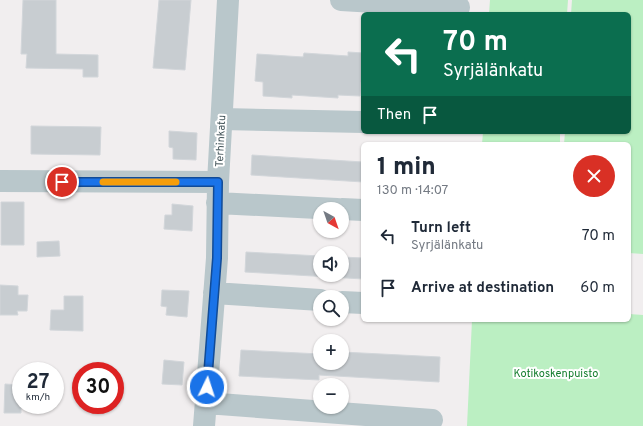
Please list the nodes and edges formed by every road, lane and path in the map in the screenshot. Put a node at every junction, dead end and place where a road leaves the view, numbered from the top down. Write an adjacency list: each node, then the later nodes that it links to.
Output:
1 (228, 0): 4 (street, Terhinkatu)
2 (341, 0): 3 (street)
3 (460, 7)
4 (222, 120): 5 (street); 7 (street, Terhinkatu)
5 (361, 122)
6 (0, 181): 7 (street)
7 (218, 193): 8 (street); 11 (street, Terhinkatu)
8 (313, 206)
9 (349, 209): 10 (street)
10 (361, 210)
11 (214, 293): 12 (street); 15 (street, Terhinkatu)
12 (313, 300)
13 (349, 302): 14 (street)
14 (361, 303)
15 (206, 403): 16 (street); 17 (street, Terhinkatu)
16 (432, 420)
17 (204, 426)

